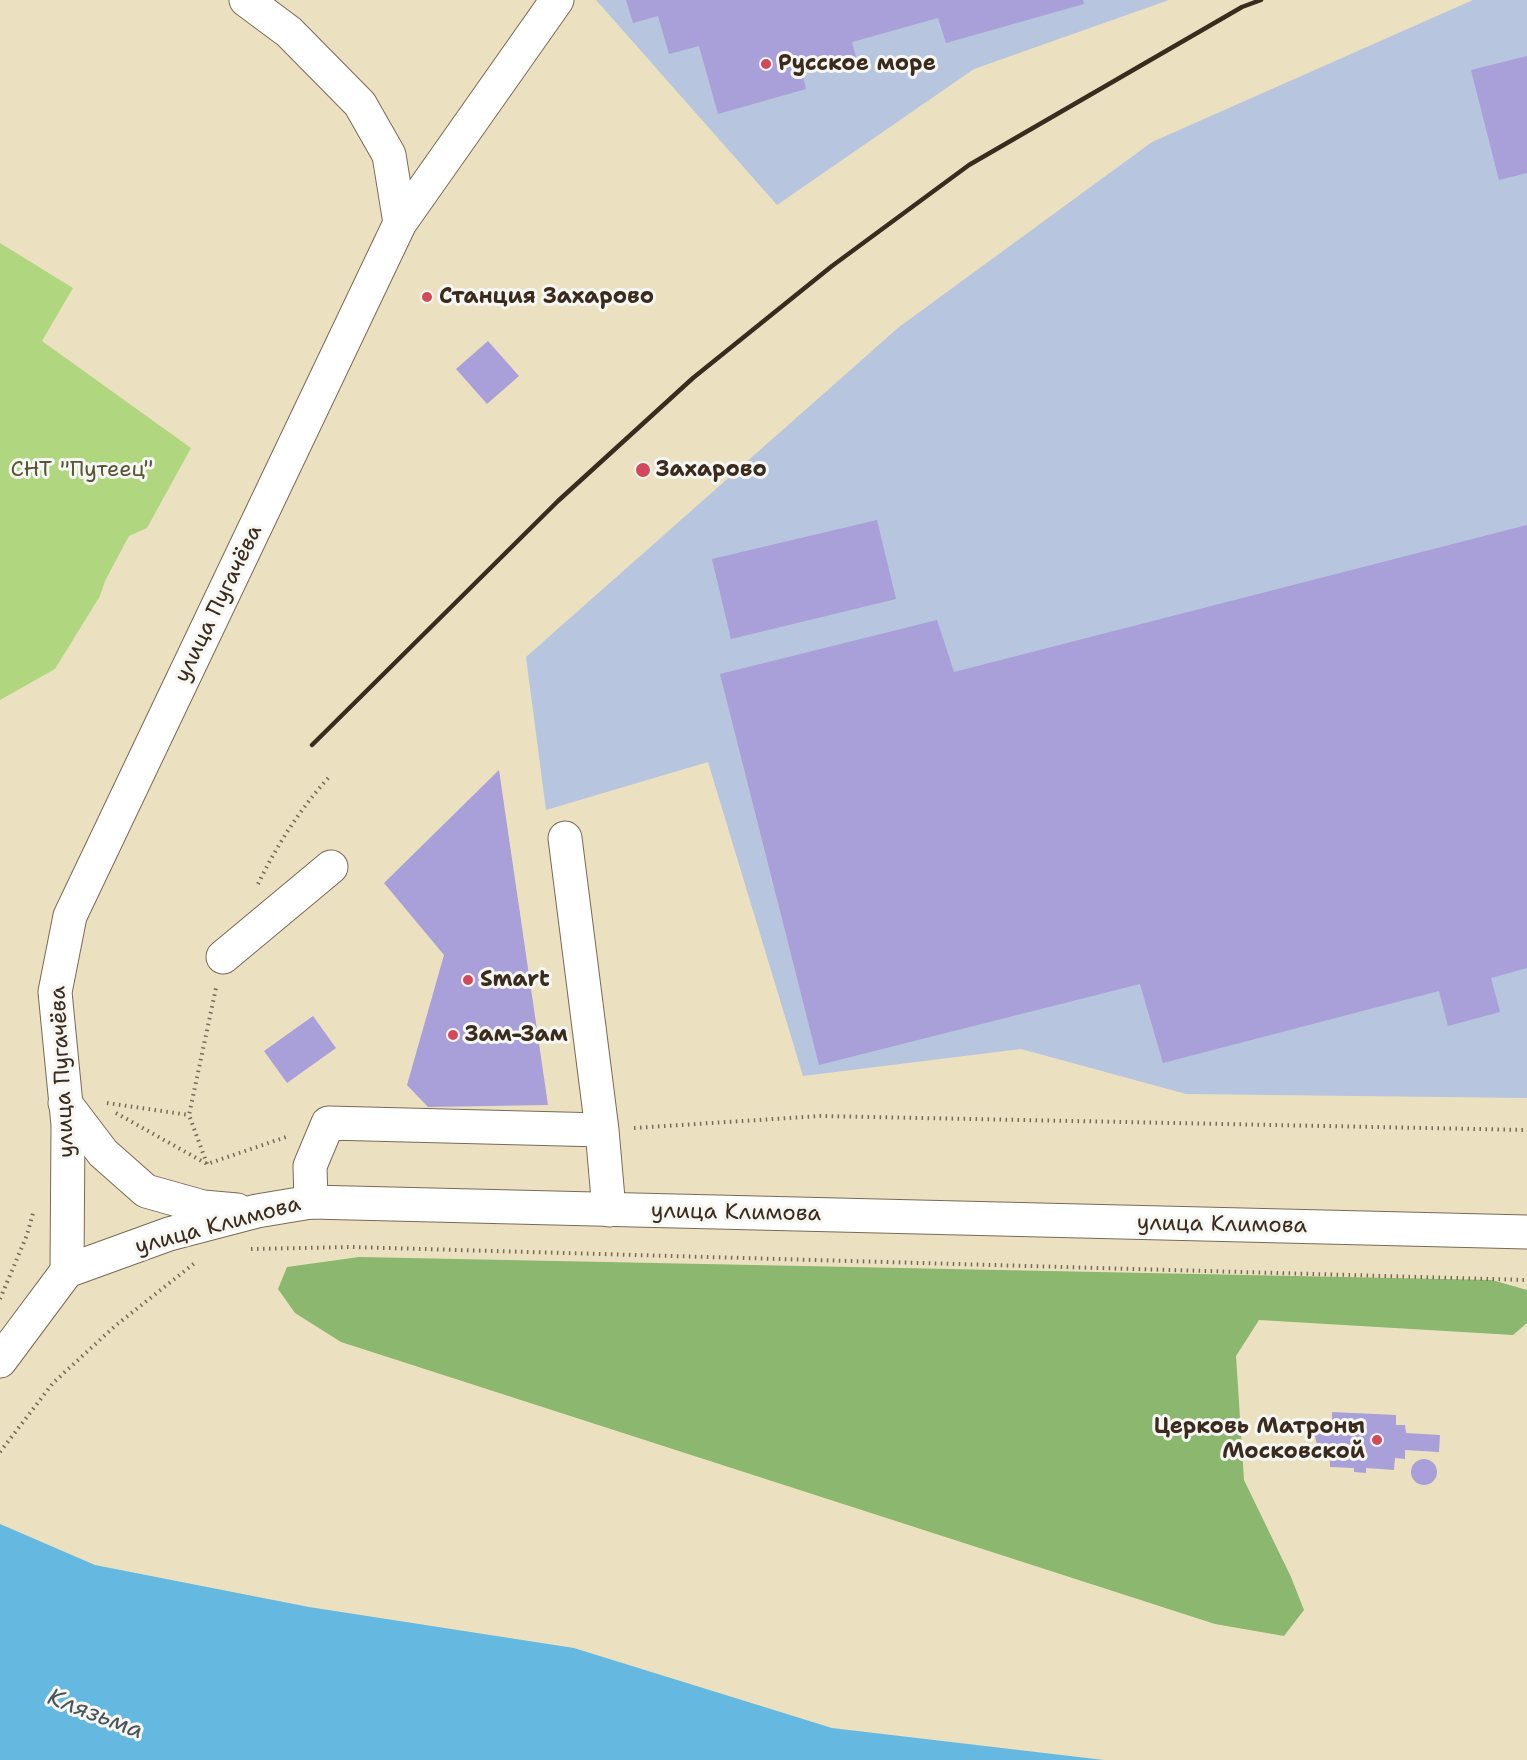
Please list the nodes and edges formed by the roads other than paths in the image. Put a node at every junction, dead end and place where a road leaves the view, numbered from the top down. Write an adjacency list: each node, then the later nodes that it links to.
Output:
1 (246, 0): 3 (main road)
2 (557, 0): 3 (main road, улица Пугачёва)
3 (400, 223): 7 (main road, улица Пугачёва)
4 (565, 838): 8 (main road)
5 (331, 867): 6 (main road)
6 (223, 957)
7 (65, 1103): 11 (main road); 13 (main road, улица Пугачёва)
8 (602, 1130): 9 (main road); 10 (main road)
9 (311, 1202): 10 (main road, улица Климова); 11 (main road, улица Климова)
10 (609, 1210): 12 (main road, улица Климова)
11 (257, 1211): 13 (main road, улица Климова)
12 (1527, 1232)
13 (67, 1271): 14 (main road)
14 (0, 1361)

